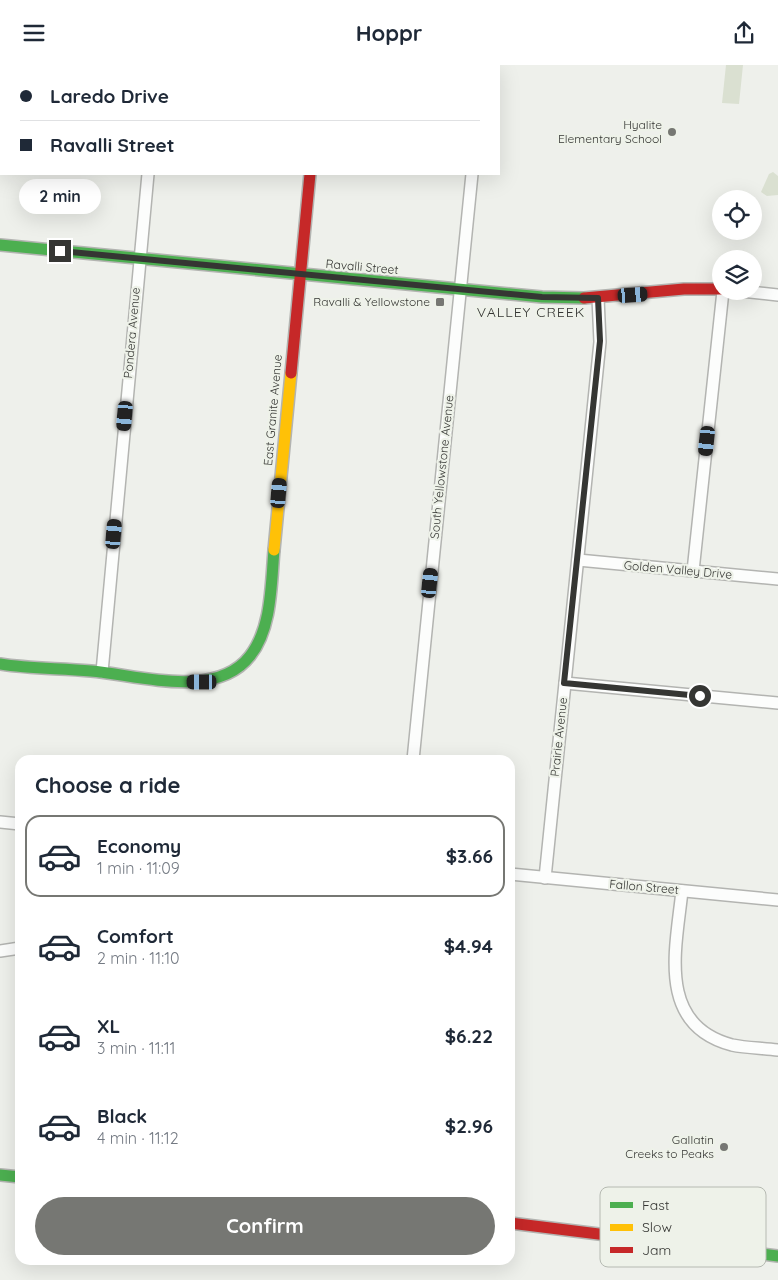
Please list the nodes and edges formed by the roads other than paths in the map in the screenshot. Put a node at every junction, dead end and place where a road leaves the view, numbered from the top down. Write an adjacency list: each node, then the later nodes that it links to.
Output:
1 (148, 175): 5 (street, Pondera Avenue)
2 (310, 175): 6 (main road, East Granite Avenue)
3 (472, 175): 7 (street, South Yellowstone Avenue)
4 (0, 245): 5 (main road, Ravalli Street)
5 (139, 259): 6 (main road, Ravalli Street); 17 (street, Pondera Avenue)
6 (299, 275): 7 (main road, Ravalli Street); 17 (main road, East Granite Avenue)
7 (460, 289): 11 (main road, Ravalli Street); 20 (street, South Yellowstone Avenue)
8 (712, 290): 11 (main road, Ravalli Street)
9 (762, 293): 10 (street)
10 (778, 295)
11 (598, 298): 13 (street, Prairie Avenue)
12 (721, 300): 14 (street)
13 (578, 561): 14 (street, Golden Valley Drive); 18 (street, Prairie Avenue)
14 (693, 571): 15 (street, Golden Valley Drive)
15 (778, 579)
16 (0, 664): 17 (main road, East Granite Avenue)
17 (102, 672)
18 (564, 683): 19 (street); 24 (street, Prairie Avenue)
19 (778, 703)
20 (413, 755)
21 (0, 822): 22 (street)
22 (15, 824)
23 (515, 875): 24 (street, Fallon Street)
24 (545, 878): 25 (street, Fallon Street)
25 (682, 891): 26 (street, Fallon Street); 29 (street)
26 (778, 900)
27 (15, 949): 28 (street)
28 (0, 951)
29 (778, 1050)
30 (0, 1175): 31 (main road)
31 (15, 1176)
32 (515, 1224): 33 (main road)
33 (600, 1234)

